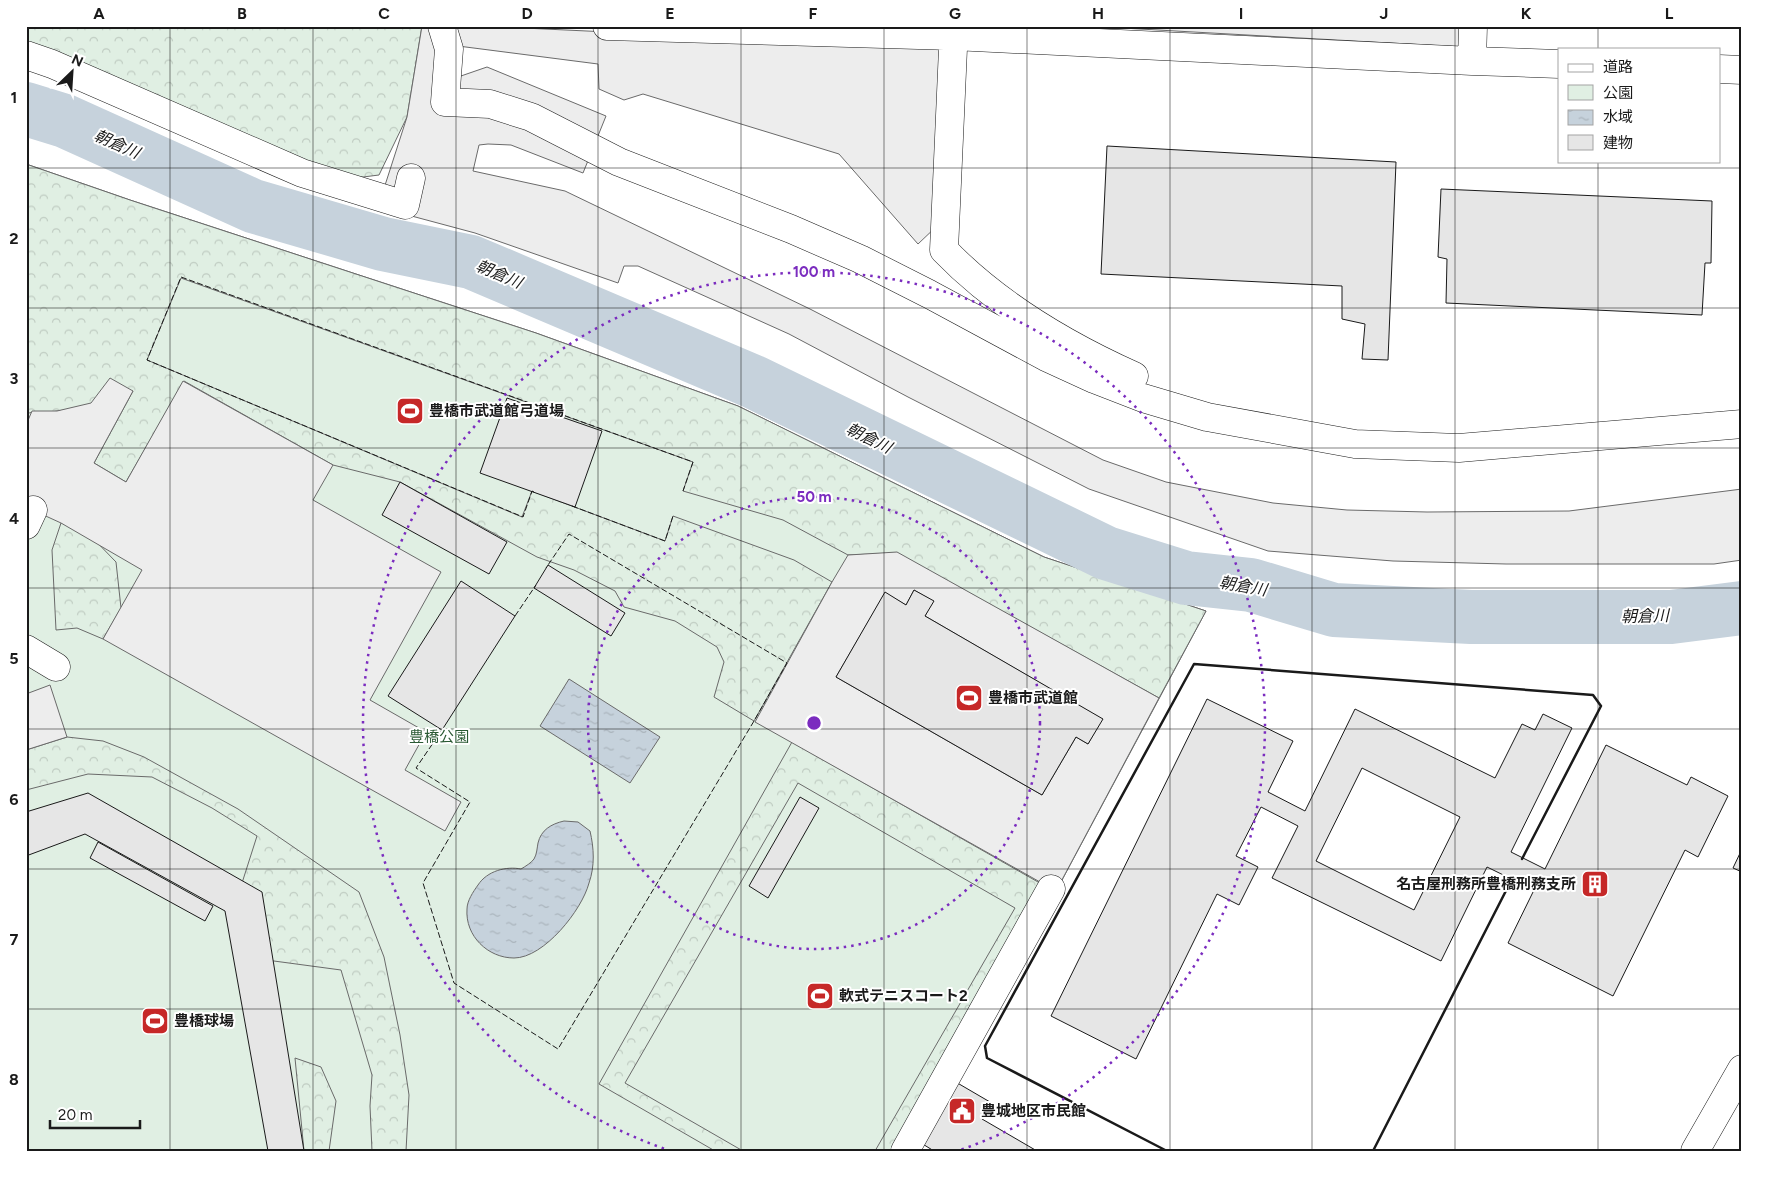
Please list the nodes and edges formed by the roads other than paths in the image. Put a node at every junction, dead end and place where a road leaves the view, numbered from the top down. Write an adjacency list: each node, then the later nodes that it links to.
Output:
1 (442, 26): 12 (street)
2 (607, 26): 4 (street)
3 (1474, 26): 6 (street)
4 (954, 31): 6 (street); 12 (street)
5 (26, 55): 10 (street)
6 (1472, 61): 7 (street)
7 (1558, 64)
8 (1720, 69): 9 (street)
9 (1742, 70)
10 (412, 178)
11 (1742, 424): 12 (street)
12 (1246, 425)
13 (26, 649): 14 (street)
14 (56, 667)
15 (1051, 888): 17 (street)
16 (1742, 1069): 18 (street)
17 (905, 1151)
18 (1695, 1151)

